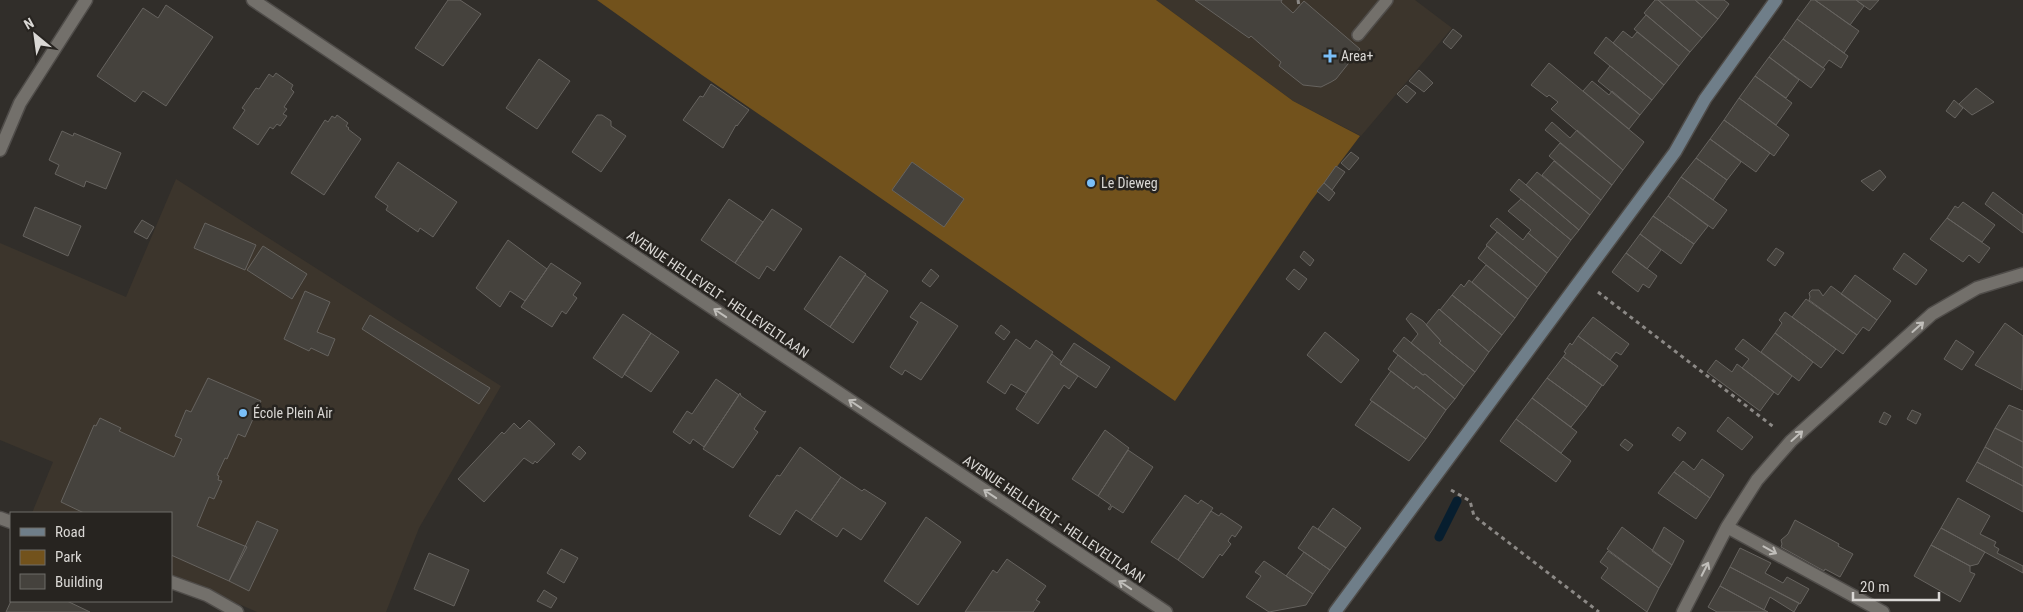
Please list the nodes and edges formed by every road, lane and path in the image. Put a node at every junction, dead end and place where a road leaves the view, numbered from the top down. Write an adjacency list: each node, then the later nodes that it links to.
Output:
1 (86, 0): 8 (street)
2 (253, 0): 16 (street, AVENUE HELLEVELT - HELLEVELTLAAN, one-way to 2)
3 (1298, 0): 6 (path)
4 (1387, 0): 7 (lane)
5 (1776, 0): 10 (main road)
6 (1299, 6)
7 (1358, 35)
8 (0, 150)
9 (2023, 274): 11 (street, one-way to 9)
10 (1581, 279): 11 (path); 17 (main road)
11 (1791, 441): 13 (street)
12 (1448, 489): 18 (path)
13 (1727, 527): 19 (street, one-way to 13); 20 (street, one-way to 20)
14 (172, 582): 15 (street)
15 (237, 612)
16 (1166, 612)
17 (1335, 612)
18 (1599, 612)
19 (1683, 612)
20 (1883, 612)

